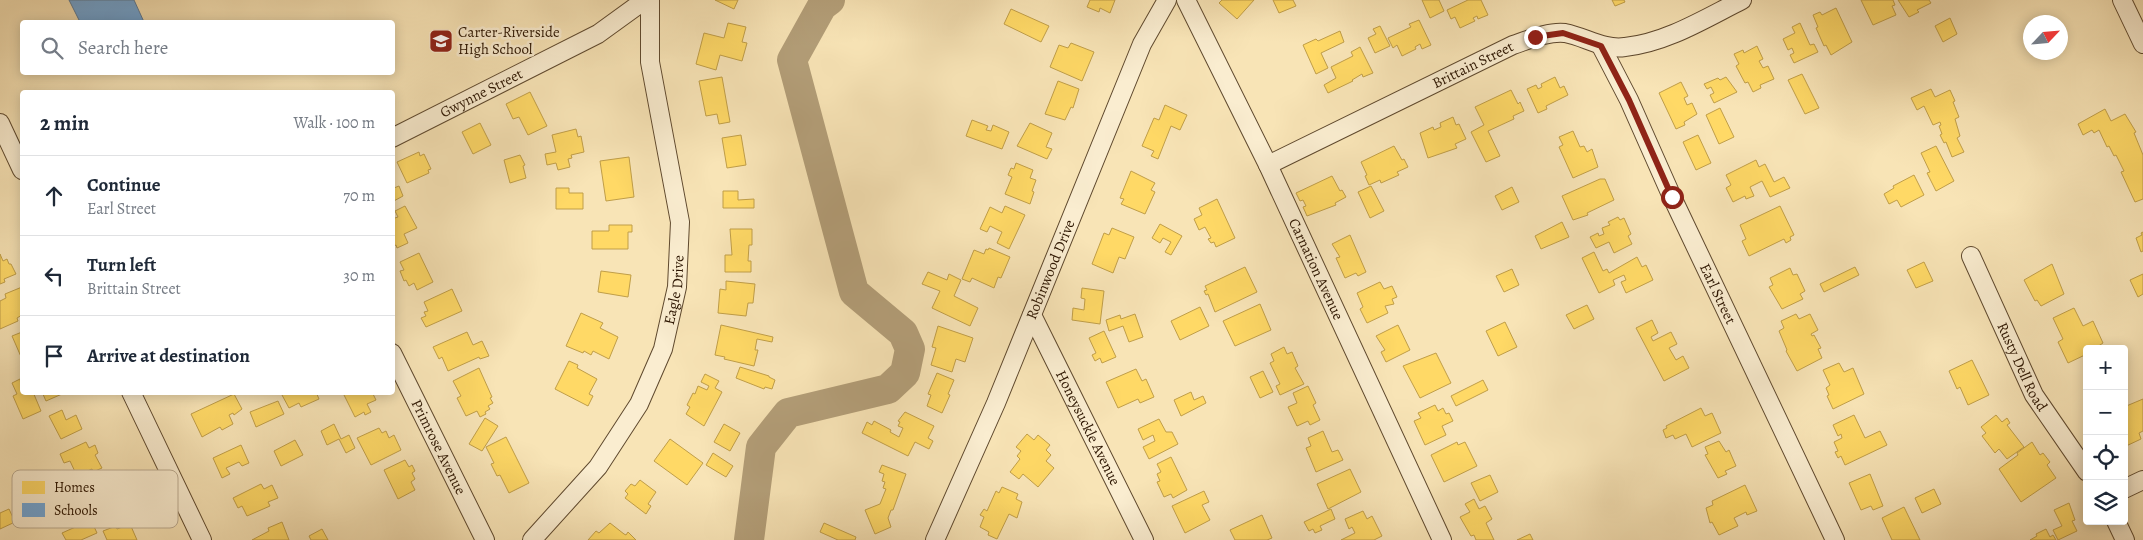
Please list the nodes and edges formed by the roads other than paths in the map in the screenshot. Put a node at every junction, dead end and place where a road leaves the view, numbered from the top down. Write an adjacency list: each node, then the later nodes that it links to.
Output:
1 (645, 0): 10 (street, Gwynne Street)
2 (650, 0): 25 (street, Eagle Drive)
3 (1166, 0): 14 (street, Robinwood Drive)
4 (1186, 0): 12 (street, Carnation Avenue)
5 (1742, 0): 8 (street, Brittain Street)
6 (2122, 0): 7 (street)
7 (2143, 44)
8 (1601, 46): 12 (street, Brittain Street); 29 (street, Earl Street)
9 (0, 123): 11 (street)
10 (395, 136)
11 (20, 166)
12 (1268, 166): 28 (street, Carnation Avenue)
13 (1971, 256): 17 (street, Rusty Dell Road)
14 (1032, 315): 26 (street, Robinwood Drive); 27 (street, Honeysuckle Avenue)
15 (395, 359): 24 (street, Primrose Avenue)
16 (132, 395): 18 (street)
17 (2083, 466)
18 (168, 470)
19 (2143, 480): 20 (street)
20 (2128, 487)
21 (178, 490): 23 (street)
22 (2118, 525): 30 (street)
23 (202, 540)
24 (485, 540)
25 (532, 540)
26 (935, 540)
27 (1144, 540)
28 (1442, 540)
29 (1835, 540)
30 (2125, 540)

